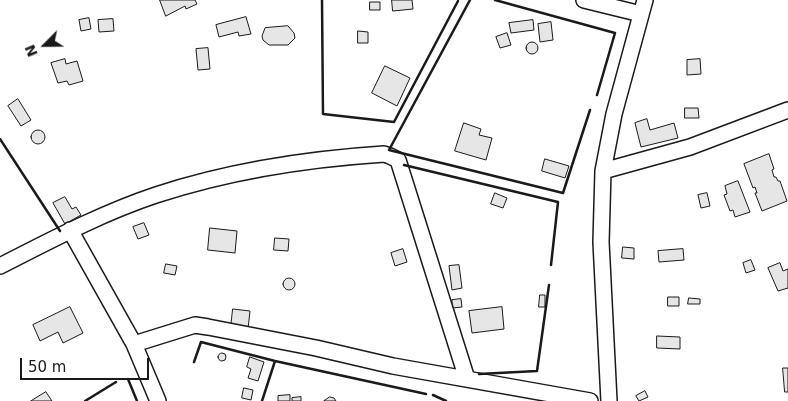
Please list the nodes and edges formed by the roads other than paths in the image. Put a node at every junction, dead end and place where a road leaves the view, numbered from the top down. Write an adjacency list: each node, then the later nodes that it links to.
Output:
1 (584, 0): 2 (street)
2 (643, 7): 4 (street)
3 (788, 110): 4 (street)
4 (603, 171): 11 (street)
5 (70, 230): 6 (street); 7 (street); 8 (street)
6 (0, 266)
7 (134, 344): 8 (street); 9 (street)
8 (467, 379): 10 (street)
9 (158, 401)
10 (590, 401)
11 (610, 401)

